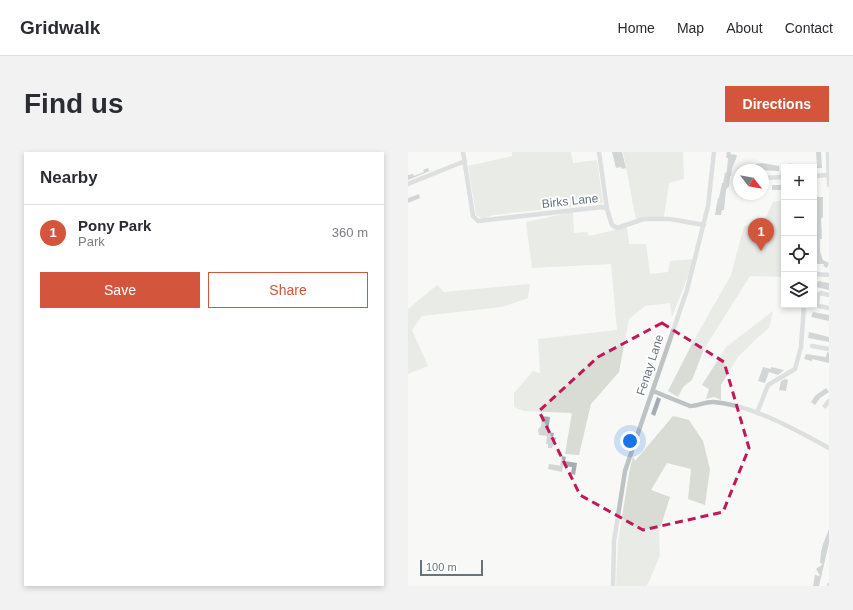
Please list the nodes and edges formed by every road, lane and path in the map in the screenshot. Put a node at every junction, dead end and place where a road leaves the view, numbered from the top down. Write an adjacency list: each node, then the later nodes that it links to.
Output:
1 (463, 152): 5 (street)
2 (599, 152): 12 (street)
3 (714, 152): 13 (street, Fenay Lane)
4 (828, 152): 6 (street)
5 (465, 161): 10 (street); 12 (street, Birks Lane)
6 (828, 175): 7 (street); 11 (street)
7 (817, 176)
8 (781, 177): 9 (street)
9 (769, 178)
10 (408, 184)
11 (829, 185)
12 (607, 209): 13 (street, Birks Lane)
13 (704, 225): 21 (street, Fenay Lane)
14 (817, 274): 15 (street)
15 (829, 275)
16 (829, 295): 18 (street)
17 (804, 308): 24 (street)
18 (829, 308)
19 (812, 346): 20 (street)
20 (829, 349)
21 (653, 390): 24 (street); 26 (street, Fenay Lane)
22 (829, 401): 23 (street)
23 (825, 406)
24 (757, 413): 25 (street)
25 (829, 448)
26 (613, 586)

